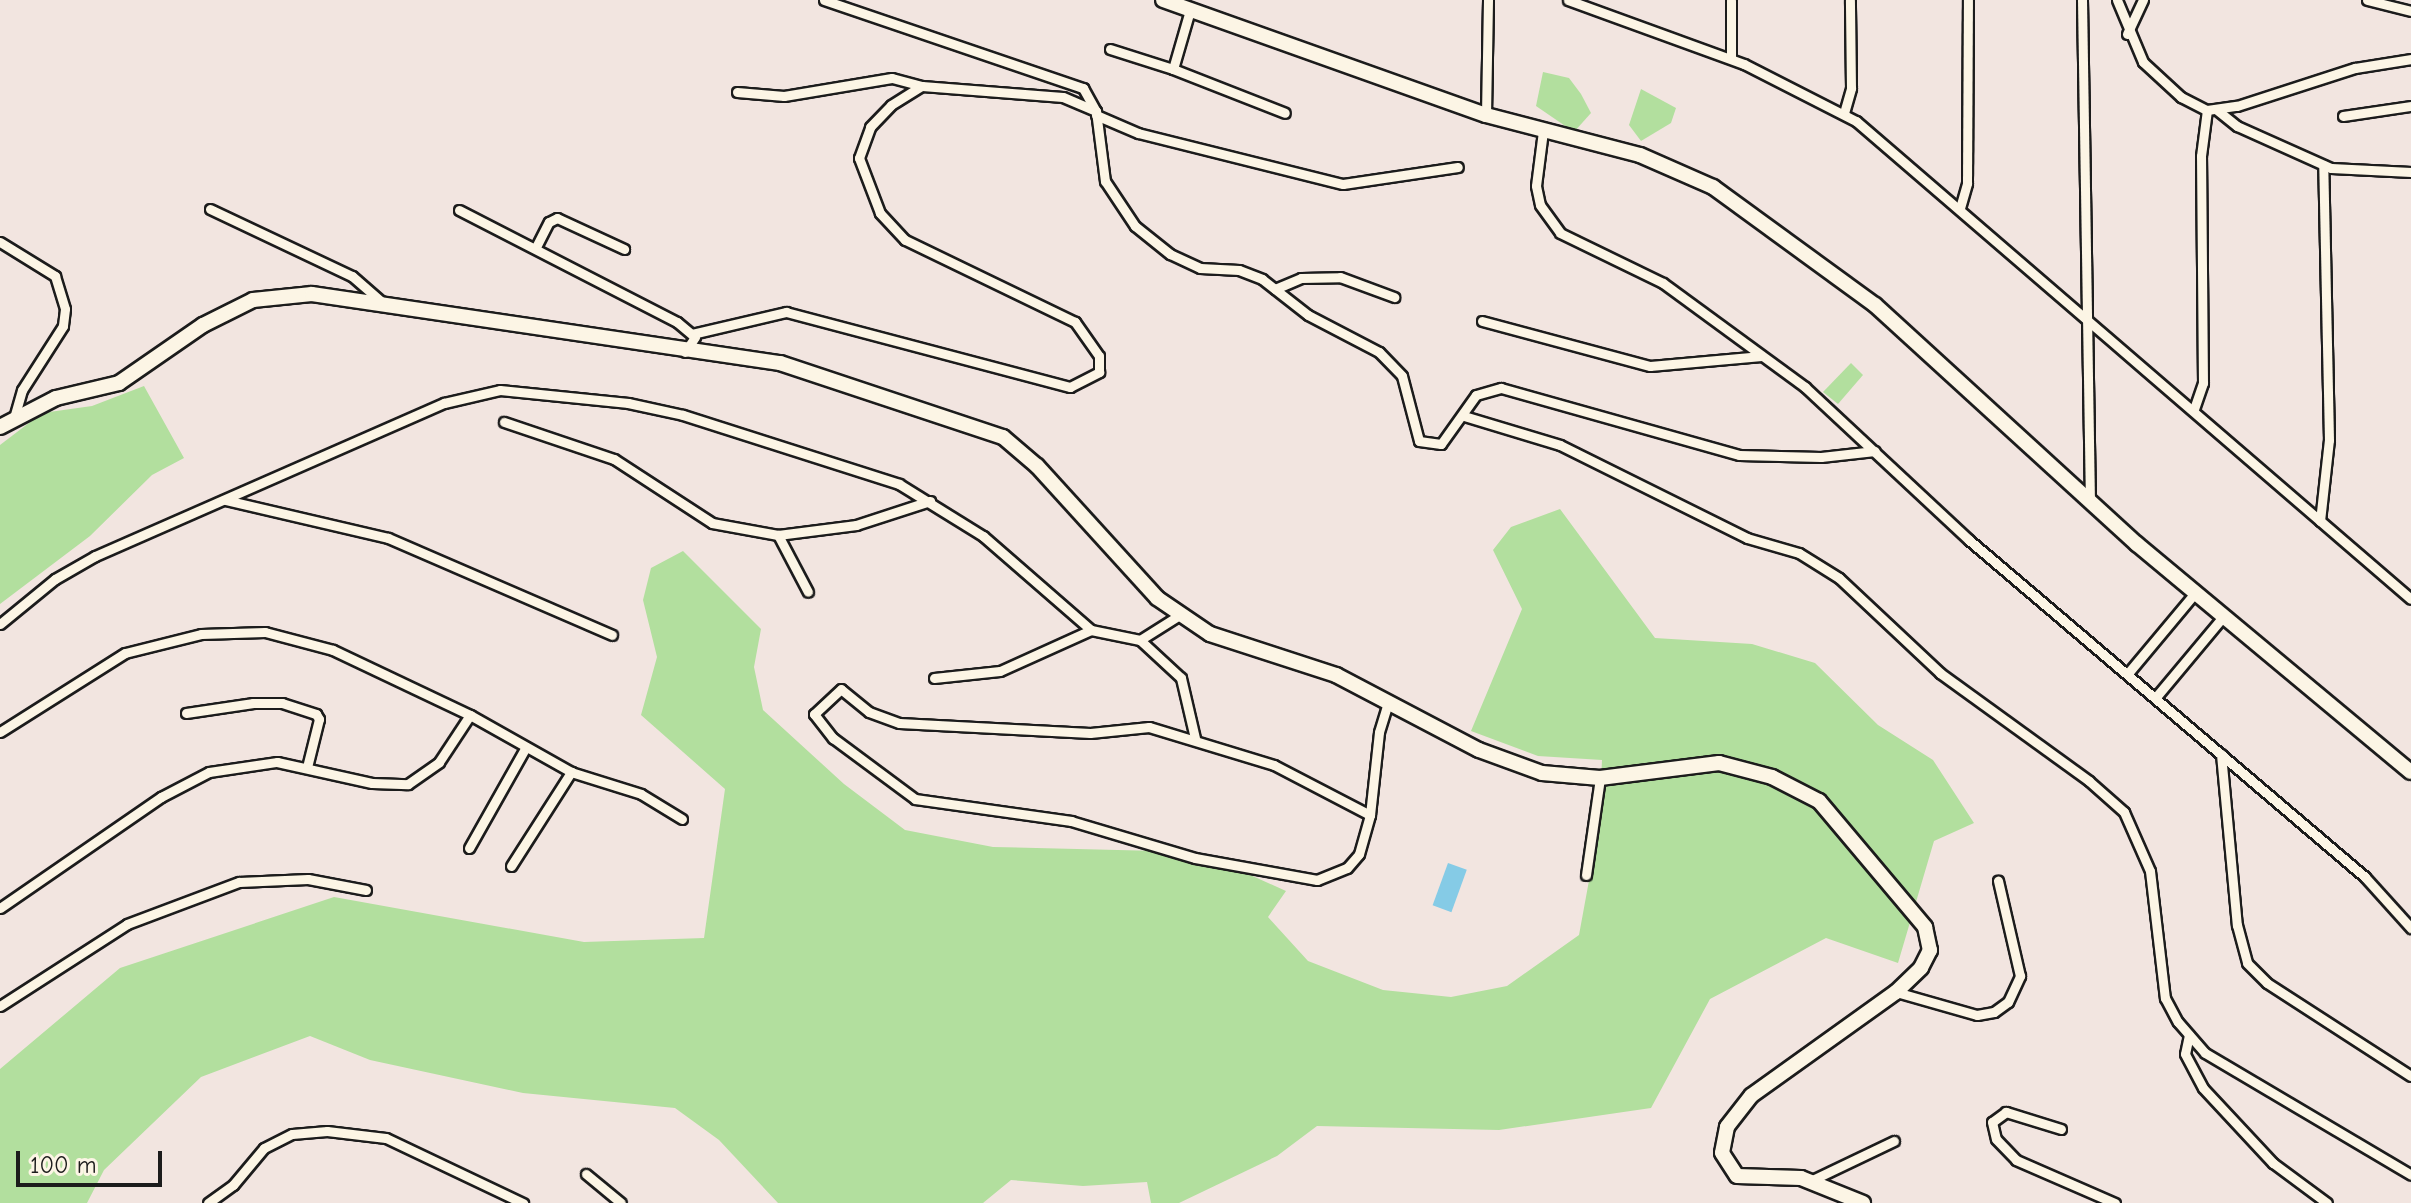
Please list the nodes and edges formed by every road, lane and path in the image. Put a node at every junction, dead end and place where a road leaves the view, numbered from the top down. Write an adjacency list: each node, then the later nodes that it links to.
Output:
1 (824, 0): 25 (street)
2 (1163, 0): 13 (street)
3 (1488, 0): 28 (street)
4 (1568, 0): 15 (street)
5 (1611, 0): 15 (street)
6 (1731, 0): 18 (street)
7 (1850, 0): 27 (street)
8 (1968, 0): 34 (street)
9 (2082, 0): 44 (street)
10 (2117, 0): 16 (street)
11 (2143, 0): 16 (street)
12 (2367, 0): 14 (street)
13 (1190, 10): 20 (street); 28 (street)
14 (2411, 11)
15 (1610, 14): 18 (street)
16 (2127, 34): 24 (street)
17 (1110, 49): 20 (street)
18 (1731, 58): 27 (street)
19 (2411, 59): 24 (street)
20 (1173, 69): 26 (street)
21 (922, 86): 22 (street); 25 (street); 45 (street)
22 (737, 92)
23 (2411, 106): 29 (street)
24 (2212, 110): 31 (street); 48 (street)
25 (1096, 113): 32 (street); 40 (street)
26 (1285, 113)
27 (1844, 113): 34 (street)
28 (1486, 115): 30 (street)
29 (2343, 116)
30 (1543, 131): 47 (street); 56 (street)
31 (2323, 165): 33 (street); 57 (street)
32 (1458, 167)
33 (2411, 172)
34 (1960, 208): 44 (street)
35 (210, 209): 42 (street)
36 (459, 210): 38 (street)
37 (0, 242): 49 (street)
38 (536, 247): 39 (street); 45 (street)
39 (624, 249)
40 (1275, 289): 41 (street); 50 (street)
41 (1394, 297)
42 (383, 303): 46 (street); 49 (street)
43 (1482, 321): 47 (street)
44 (2090, 321): 48 (street); 56 (street)
45 (692, 334): 46 (street)
46 (685, 352): 62 (street)
47 (1762, 356): 53 (street)
48 (2194, 409): 57 (street)
49 (15, 415): 52 (street)
50 (1464, 416): 53 (street); 93 (street)
51 (504, 422): 58 (street)
52 (0, 427)
53 (1875, 451): 68 (street)
54 (223, 499): 55 (street); 64 (street); 66 (street)
55 (930, 501): 58 (street); 65 (street)
56 (2090, 503): 60 (street)
57 (2320, 521): 61 (street)
58 (778, 535): 59 (street)
59 (808, 592)
60 (2195, 593): 63 (street); 68 (street)
61 (2411, 599)
62 (1178, 616): 67 (street); 71 (street)
63 (2223, 617): 70 (street); 80 (street)
64 (0, 624)
65 (1091, 630): 67 (street); 69 (street)
66 (612, 635)
67 (1140, 640): 75 (street)
68 (2129, 672): 70 (street)
69 (934, 678)
70 (2156, 697): 77 (street)
71 (1388, 703): 81 (street); 82 (street)
72 (186, 713): 78 (street)
73 (470, 715): 74 (street); 76 (street); 78 (street)
74 (0, 732)
75 (1195, 738): 82 (street); 82 (street)
76 (526, 747): 79 (street); 84 (street)
77 (2221, 754): 90 (street); 94 (street)
78 (307, 767): 89 (street)
79 (571, 772): 83 (street); 85 (street)
80 (2411, 772)
81 (1600, 778): 86 (street); 91 (street)
82 (1370, 815)
83 (682, 819)
84 (469, 848)
85 (511, 866)
86 (1586, 875)
87 (1998, 881): 91 (street)
88 (366, 890): 92 (street)
89 (0, 908)
90 (2411, 928)
91 (1896, 992): 99 (street)
92 (0, 1006)
93 (2189, 1035): 98 (street); 105 (street)
94 (2411, 1076)
95 (2061, 1129): 104 (street)
96 (1894, 1141): 99 (street)
97 (586, 1174): 102 (street)
98 (2411, 1175)
99 (1810, 1181): 103 (street)
100 (208, 1203): 101 (street)
101 (523, 1203)
102 (621, 1203)
103 (1863, 1203)
104 (2115, 1203)
105 (2327, 1203)

